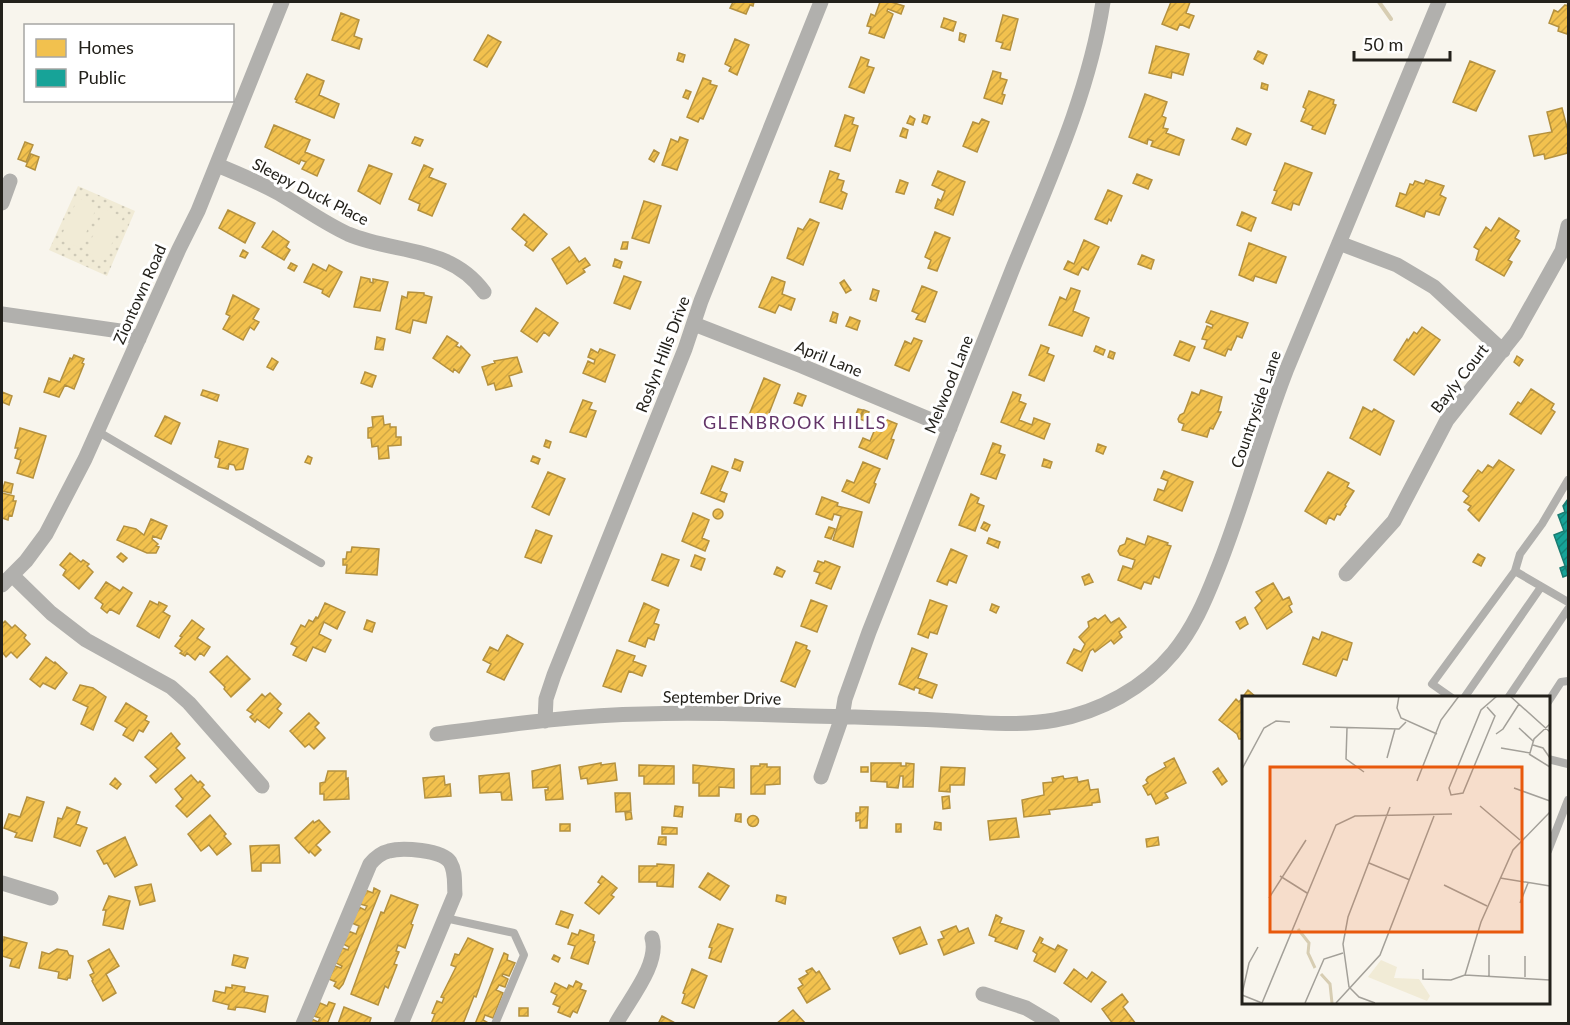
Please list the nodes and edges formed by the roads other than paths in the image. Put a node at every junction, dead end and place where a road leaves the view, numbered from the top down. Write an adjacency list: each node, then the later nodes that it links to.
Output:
1 (282, 2): 5 (street, Ziontown Road)
2 (821, 2): 12 (street, Roslyn Hills Drive)
3 (1103, 2): 15 (street, Melwood Lane)
4 (1439, 2): 9 (street, Countryside Lane)
5 (218, 165): 10 (street, Sleepy Duck Place); 13 (street, Ziontown Road)
6 (10, 181): 7 (street)
7 (2, 203)
8 (1569, 226): 14 (street, Bayly Court)
9 (1339, 243): 14 (street); 32 (street, Countryside Lane)
10 (484, 292)
11 (2, 314): 13 (street)
12 (693, 324): 15 (street, April Lane); 31 (street, Roslyn Hills Drive)
13 (139, 339): 16 (street, Ziontown Road)
14 (1503, 351): 20 (street, Bayly Court)
15 (950, 428): 30 (street, Melwood Lane)
16 (98, 431): 18 (lane); 21 (street, Ziontown Road)
17 (1569, 480): 19 (lane)
18 (321, 563)
19 (1515, 571): 22 (lane); 26 (lane)
20 (1346, 574)
21 (7, 580): 37 (street)
22 (1541, 587): 23 (lane); 27 (lane)
23 (1569, 602)
24 (1569, 609): 28 (lane)
25 (1569, 681): 29 (lane)
26 (1449, 696)
27 (1465, 696)
28 (1509, 696)
29 (1549, 700)
30 (842, 717): 31 (street, September Drive); 32 (street, September Drive); 36 (street, Melwood Lane)
31 (545, 721): 33 (street, September Drive)
32 (1007, 723)
33 (437, 734)
34 (1549, 760): 35 (lane)
35 (1569, 764)
36 (821, 777)
37 (262, 786)
38 (1569, 800): 39 (lane)
39 (1549, 849)
40 (2, 883): 41 (street)
41 (51, 898)
42 (445, 918): 45 (street); 46 (street); 47 (lane)
43 (652, 938): 48 (street)
44 (983, 994): 49 (street)
45 (303, 1023)
46 (401, 1023)
47 (495, 1023)
48 (616, 1023)
49 (1053, 1023)

